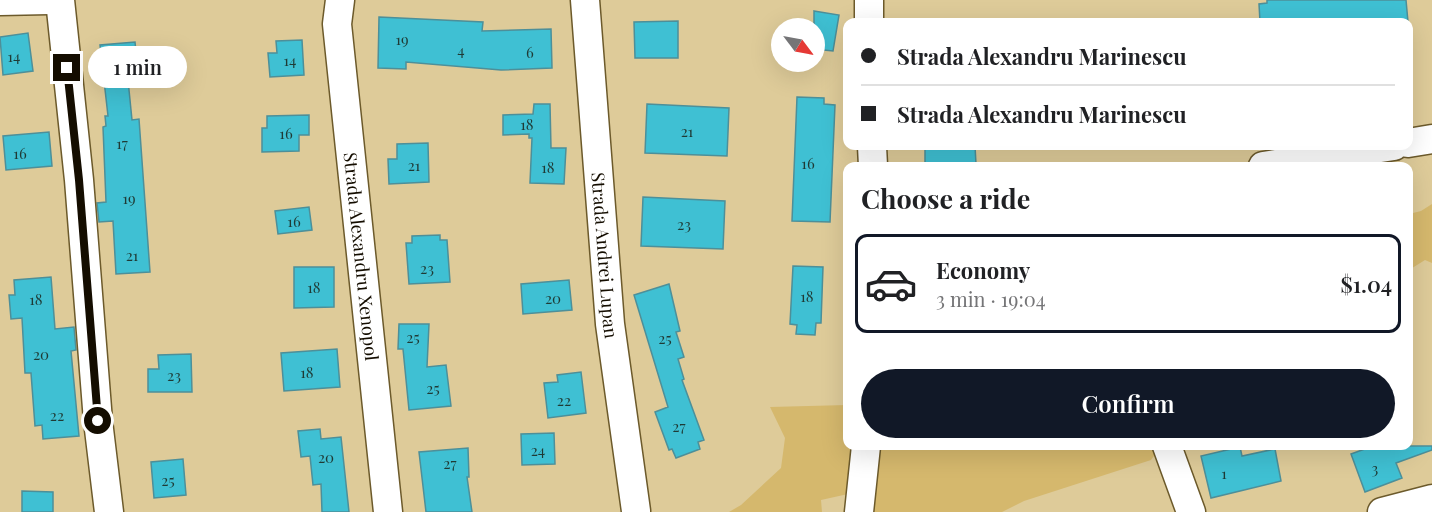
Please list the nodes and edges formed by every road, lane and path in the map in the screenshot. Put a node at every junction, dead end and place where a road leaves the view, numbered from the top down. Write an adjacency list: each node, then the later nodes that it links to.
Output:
1 (49, 0): 6 (street)
2 (60, 0): 16 (street)
3 (340, 0): 17 (street, Strada Alexandru Xenopol)
4 (585, 0): 15 (street, Strada Andrei Lupan)
5 (869, 0): 7 (street)
6 (0, 1)
7 (869, 18)
8 (1432, 140): 9 (street)
9 (1413, 142)
10 (1368, 150): 11 (street)
11 (1289, 162)
12 (866, 450): 18 (street)
13 (1168, 450): 19 (street)
14 (1432, 499): 20 (street)
15 (636, 511)
16 (109, 512)
17 (388, 512)
18 (859, 512)
19 (1191, 512)
20 (1382, 512)

